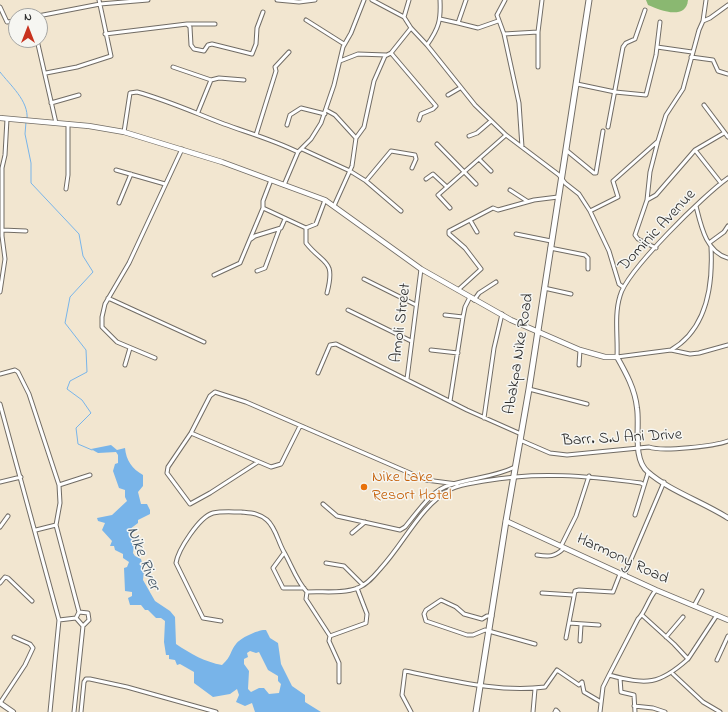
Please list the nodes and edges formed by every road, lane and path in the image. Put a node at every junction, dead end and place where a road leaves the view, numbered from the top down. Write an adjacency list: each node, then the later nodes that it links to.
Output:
1 (99, 0): 14 (street)
2 (148, 0): 14 (street)
3 (277, 0): 4 (street)
4 (315, 0)
5 (364, 0): 34 (street)
6 (372, 0): 20 (street)
7 (409, 0): 20 (street)
8 (440, 0): 21 (street)
9 (466, 0): 27 (street)
10 (505, 0): 23 (street)
11 (542, 0): 31 (street)
12 (589, 0): 50 (main road, Abakpa Nike Road)
13 (706, 0): 24 (street)
14 (100, 4): 19 (street); 32 (street)
15 (728, 5): 24 (street)
16 (0, 7): 25 (street)
17 (645, 10): 52 (street)
18 (263, 12): 28 (street)
19 (48, 14)
20 (404, 17): 30 (street)
21 (440, 19): 27 (street); 35 (street)
22 (306, 20): 34 (street)
23 (498, 21): 27 (street); 33 (street)
24 (703, 21): 39 (street)
25 (8, 22)
26 (660, 22): 36 (street)
27 (458, 23)
28 (187, 24): 29 (street); 32 (street)
29 (215, 24)
30 (411, 28): 35 (street); 40 (street)
31 (538, 32): 33 (street); 45 (street)
32 (105, 34): 46 (street)
33 (504, 34): 77 (street)
34 (344, 44): 43 (street)
35 (427, 45): 51 (street)
36 (657, 46): 39 (street); 52 (street)
37 (39, 48): 46 (street)
38 (289, 52): 70 (street)
39 (692, 52): 42 (street)
40 (391, 53): 41 (street); 61 (street)
41 (386, 55): 43 (street); 74 (street)
42 (691, 57): 47 (street); 75 (street)
43 (340, 61): 58 (street)
44 (173, 67): 48 (street)
45 (538, 67)
46 (46, 73): 55 (street)
47 (728, 74)
48 (210, 80): 49 (street); 57 (street)
49 (244, 80)
50 (577, 84): 52 (street); 80 (main road, Abakpa Nike Road)
51 (460, 88): 54 (street); 62 (street)
52 (615, 92): 66 (street)
53 (79, 95): 55 (street)
54 (448, 95)
55 (51, 103): 63 (street)
56 (704, 105): 69 (street)
57 (198, 112): 68 (street); 70 (street)
58 (325, 112): 65 (street); 74 (street); 79 (street)
59 (0, 118): 60 (main road)
60 (7, 119): 63 (main road); 84 (street)
61 (419, 120)
62 (491, 121): 71 (street); 72 (street)
63 (56, 123): 64 (main road)
64 (68, 124): 68 (main road); 101 (street)
65 (287, 125)
66 (608, 127)
67 (603, 130): 80 (street)
68 (124, 132): 78 (main road)
69 (724, 132): 73 (street); 81 (street)
70 (256, 135): 82 (street)
71 (506, 135): 77 (street); 83 (street)
72 (469, 136)
73 (728, 137)
74 (356, 138): 87 (street)
75 (658, 141): 105 (street); 113 (street)
76 (437, 144): 89 (street)
77 (522, 147): 93 (street)
78 (182, 149): 94 (main road); 97 (street)
79 (302, 149): 82 (street); 87 (street)
80 (566, 150): 93 (main road, Abakpa Nike Road)
81 (695, 150): 96 (street); 105 (street)
82 (298, 152): 99 (street)
83 (480, 160): 88 (street); 89 (street)
84 (1, 168): 116 (street)
85 (412, 168): 95 (street)
86 (116, 170): 90 (street)
87 (350, 170): 95 (street); 108 (street)
88 (491, 171)
89 (464, 172): 98 (street); 100 (street)
90 (131, 174): 97 (street); 107 (street)
91 (728, 178): 96 (street, Dominic Avenue)
92 (426, 179): 100 (street)
93 (561, 179): 103 (main road, Abakpa Nike Road); 113 (street)
94 (271, 180): 99 (main road); 110 (street)
95 (366, 181): 112 (street)
96 (721, 183): 109 (street, Dominic Avenue)
97 (165, 184): 142 (street)
98 (476, 184)
99 (284, 185): 104 (main road)
100 (446, 187): 111 (street)
101 (66, 189)
102 (510, 190): 106 (street)
103 (558, 197): 106 (street); 125 (main road, Abakpa Nike Road)
104 (325, 200): 108 (main road); 118 (street)
105 (646, 200): 128 (street)
106 (527, 201): 115 (street)
107 (119, 203)
108 (334, 206): 130 (main road)
109 (696, 206): 126 (street); 128 (street, Dominic Avenue)
110 (263, 208): 114 (street); 124 (street)
111 (450, 208)
112 (401, 210)
113 (590, 211): 136 (street)
114 (286, 219): 118 (street); 120 (street)
115 (470, 220): 122 (street); 138 (street)
116 (1, 223): 119 (street)
117 (728, 226): 126 (street)
118 (306, 228): 140 (street)
119 (2, 230): 121 (street); 139 (street)
120 (279, 230): 124 (street); 132 (street)
121 (26, 231)
122 (477, 232)
123 (516, 234): 125 (street)
124 (250, 240): 133 (street)
125 (551, 241): 127 (main road, Abakpa Nike Road)
126 (710, 245): 129 (street); 156 (street)
127 (550, 248): 131 (street); 137 (main road, Abakpa Nike Road)
128 (656, 248): 136 (street, Dominic Avenue)
129 (728, 258)
130 (421, 269): 138 (main road); 144 (street, Amoli Street)
131 (588, 269)
132 (257, 271)
133 (214, 275)
134 (364, 279): 144 (street)
135 (496, 282): 143 (street)
136 (623, 287): 158 (street, Dominic Avenue)
137 (544, 288): 141 (street); 149 (main road, Abakpa Nike Road)
138 (458, 290): 143 (main road)
139 (0, 292)
140 (327, 293)
141 (571, 294)
142 (108, 298): 151 (street); 153 (street)
143 (472, 298): 146 (main road); 148 (street)
144 (416, 305): 150 (street, Amoli Street)
145 (348, 310): 150 (street)
146 (502, 314): 149 (main road); 169 (street)
147 (444, 315): 148 (street)
148 (463, 317): 157 (street)
149 (537, 332): 155 (main road); 165 (main road, Abakpa Nike Road)
150 (411, 341): 164 (street, Amoli Street)
151 (204, 342)
152 (728, 345): 156 (street)
153 (130, 348): 159 (street); 161 (street)
154 (431, 350): 157 (street)
155 (580, 350): 158 (main road); 160 (street)
156 (671, 350): 158 (street)
157 (458, 353): 166 (street)
158 (617, 357): 174 (street)
159 (155, 358)
160 (579, 364)
161 (125, 365)
162 (318, 373): 164 (street, Barr. S.J Ani Drive)
163 (0, 374): 184 (street)
164 (407, 379): 166 (street, Barr. S.J Ani Drive)
165 (529, 389): 168 (street); 172 (main road, Abakpa Nike Road)
166 (450, 401): 169 (street, Barr. S.J Ani Drive)
167 (0, 404): 179 (street)
168 (587, 404)
169 (484, 418): 172 (street, Barr. S.J Ani Drive)
170 (300, 426): 171 (street); 175 (street); 183 (street)
171 (191, 433): 175 (street); 175 (street)
172 (521, 436): 174 (street, Barr. S.J Ani Drive); 180 (main road, Abakpa Nike Road); 183 (street)
173 (728, 441): 174 (street, Barr. S.J Ani Drive)
174 (639, 448): 176 (street)
175 (258, 462)
176 (648, 473): 182 (street); 185 (street)
177 (90, 475): 184 (street)
178 (589, 476): 180 (street); 185 (street); 196 (street)
179 (20, 477): 181 (street); 194 (street)
180 (514, 477): 190 (main road, Abakpa Nike Road); 202 (street)
181 (0, 482)
182 (664, 482): 189 (street); 200 (street)
183 (457, 484): 191 (street)
184 (59, 485): 192 (street)
185 (644, 485): 187 (street)
186 (323, 504): 191 (street)
187 (635, 515)
188 (8, 516): 193 (street)
189 (728, 518)
190 (506, 521): 196 (main road, Harmony Road); 215 (main road, Abakpa Nike Road)
191 (365, 522): 195 (street)
192 (56, 525): 194 (street); 212 (street)
193 (0, 526)
194 (36, 530): 218 (street)
195 (352, 533)
196 (562, 547): 198 (street); 200 (main road, Harmony Road)
197 (284, 553): 203 (street); 203 (street); 220 (street)
198 (537, 555)
199 (326, 563): 202 (street)
200 (622, 575): 205 (main road, Harmony Road); 209 (street)
201 (0, 583): 210 (street)
202 (363, 585): 204 (street)
203 (304, 588): 207 (street)
204 (357, 588): 207 (street); 226 (street)
205 (656, 590): 211 (main road, Harmony Road); 213 (street)
206 (702, 591): 211 (street)
207 (307, 592): 226 (street)
208 (542, 593): 209 (street)
209 (573, 594): 221 (street)
210 (32, 601)
211 (694, 606): 214 (main road, Harmony Road)
212 (79, 612): 217 (street); 224 (street)
213 (642, 615): 229 (street); 236 (street)
214 (717, 615): 219 (main road, Harmony Road); 233 (street)
215 (492, 616): 225 (main road, Abakpa Nike Road); 225 (street)
216 (683, 617): 229 (street)
217 (76, 618): 218 (street); 224 (street)
218 (59, 620): 245 (street)
219 (728, 620)
220 (221, 621)
221 (569, 623): 222 (street); 230 (street)
222 (581, 625): 223 (street); 231 (street)
223 (599, 625)
224 (83, 626): 246 (street)
225 (489, 633): 232 (street); 239 (main road, Abakpa Nike Road)
226 (330, 636): 238 (street)
227 (728, 636): 234 (street)
228 (14, 637): 242 (street)
229 (666, 637): 233 (street)
230 (566, 638)
231 (580, 641)
232 (534, 644)
233 (688, 659): 235 (street)
234 (717, 660)
235 (673, 674): 237 (street); 257 (street)
236 (609, 676): 237 (street); 241 (street)
237 (620, 678): 243 (street)
238 (339, 682)
239 (480, 686): 240 (street); 249 (street); 250 (main road, Abakpa Nike Road)
240 (535, 689): 241 (street); 251 (street)
241 (601, 702): 254 (street)
242 (0, 703): 244 (street)
243 (634, 706): 255 (street); 256 (street)
244 (13, 712)
245 (50, 712)
246 (74, 712)
247 (81, 712): 248 (street)
248 (216, 712)
249 (411, 712)
250 (476, 712)
251 (533, 712)
252 (555, 712): 253 (street)
253 (558, 712)
254 (600, 712)
255 (635, 712)
256 (665, 712)
257 (720, 712)

